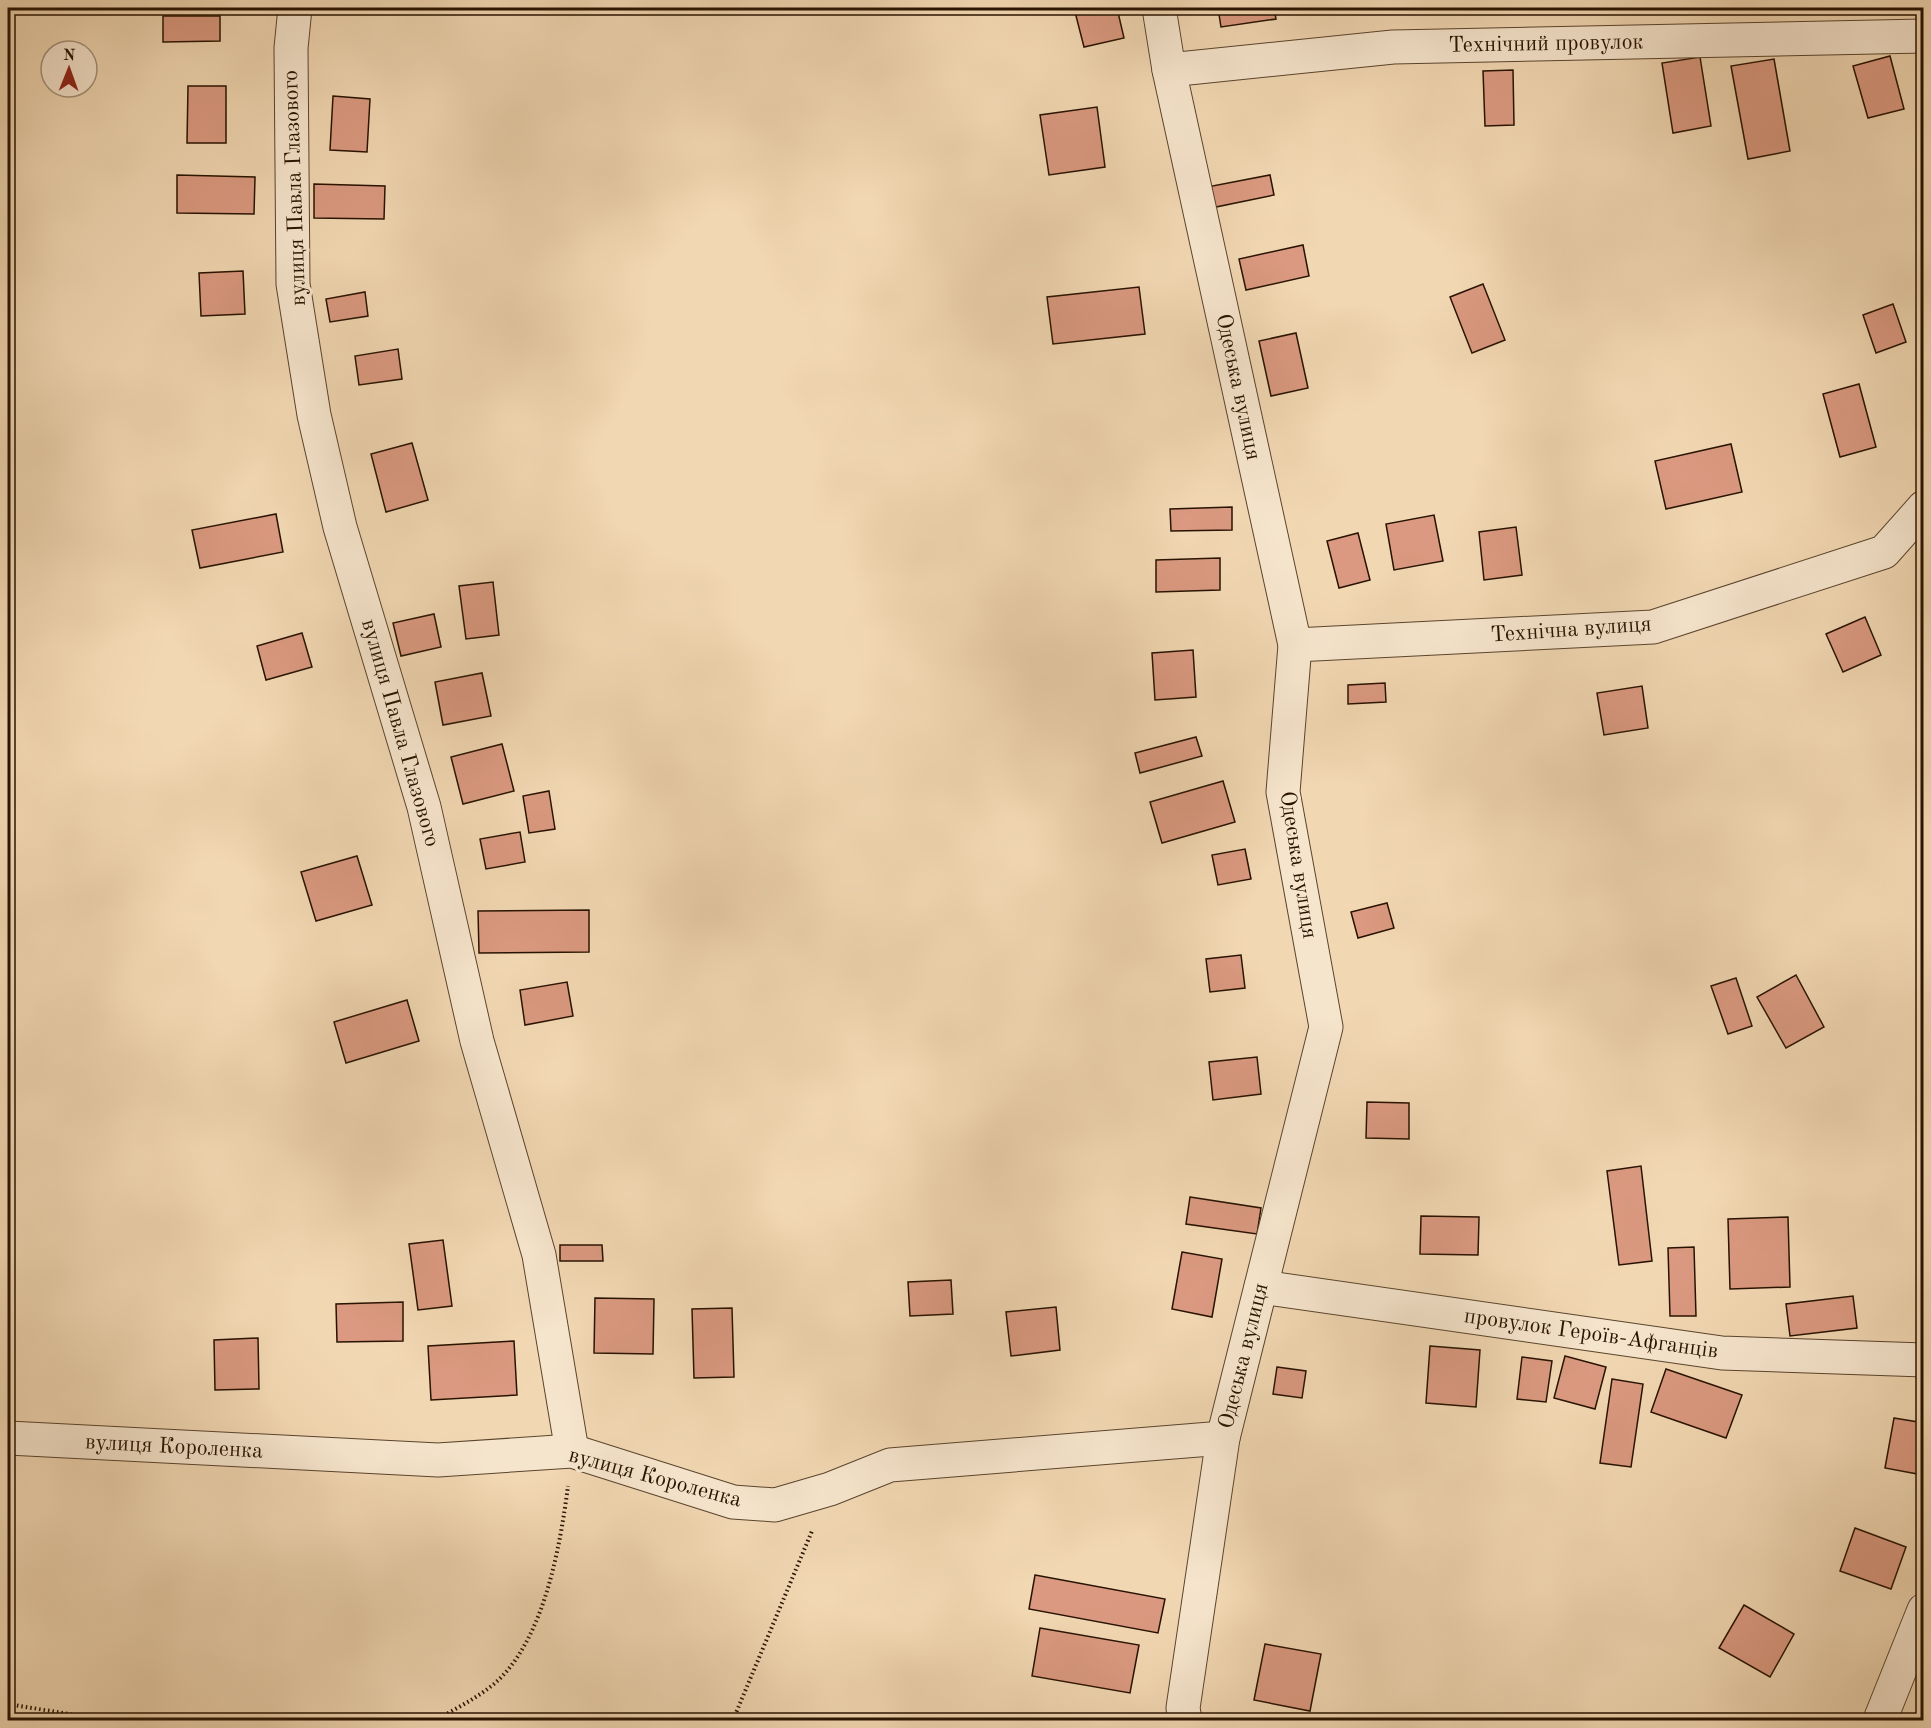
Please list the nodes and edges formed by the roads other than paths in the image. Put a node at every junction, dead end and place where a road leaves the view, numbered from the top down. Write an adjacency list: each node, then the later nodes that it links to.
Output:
1 (295, 8): 11 (street, вулиця Павла Глазового)
2 (1159, 8): 4 (street, Одеська вулиця)
3 (1923, 36): 4 (street, Технічний провулок)
4 (1169, 70): 6 (street, Одеська вулиця)
5 (1923, 507): 6 (street, Технічна вулиця)
6 (1295, 645): 7 (street, Одеська вулиця)
7 (1261, 1287): 8 (street, провулок Героїв-Афганців); 10 (street, Одеська вулиця)
8 (1923, 1360)
9 (8, 1438): 11 (street, вулиця Короленка)
10 (1223, 1438): 11 (street, вулиця Короленка); 13 (street, Одеська вулиця)
11 (572, 1451)
12 (1923, 1610): 14 (street)
13 (1185, 1720)
14 (1880, 1720)

